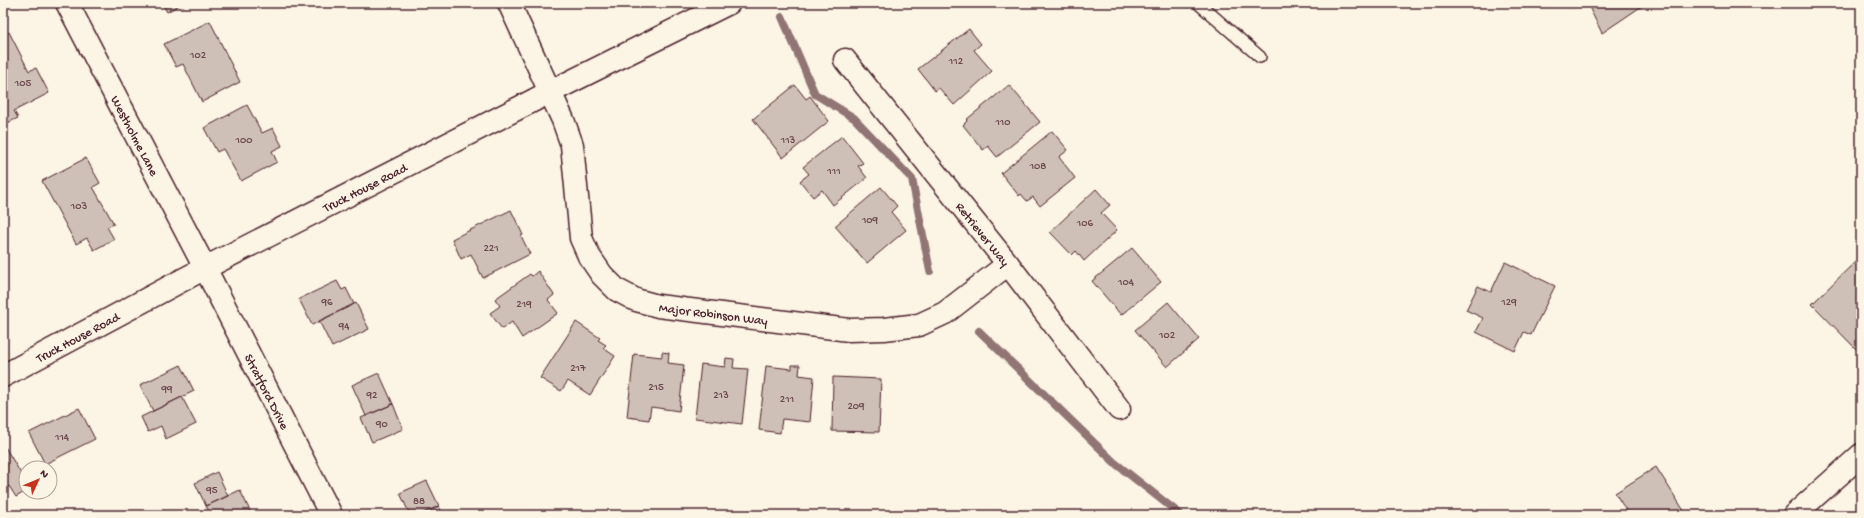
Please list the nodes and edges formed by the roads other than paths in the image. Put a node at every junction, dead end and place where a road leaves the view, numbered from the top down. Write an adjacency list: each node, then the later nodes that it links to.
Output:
1 (67, 3): 9 (street, Westholme Lane)
2 (509, 3): 7 (street, Major Robinson Way)
3 (729, 3): 7 (street, Truck House Road)
4 (1198, 3): 5 (lane)
5 (1260, 57)
6 (845, 60): 8 (street, Retriever Way)
7 (550, 92): 8 (street, Major Robinson Way); 9 (street, Truck House Road)
8 (1008, 264): 11 (street, Retriever Way)
9 (205, 268): 10 (street, Truck House Road); 13 (street, Stratford Drive)
10 (3, 376)
11 (1119, 408)
12 (1861, 455): 14 (street)
13 (331, 515)
14 (1794, 515)

